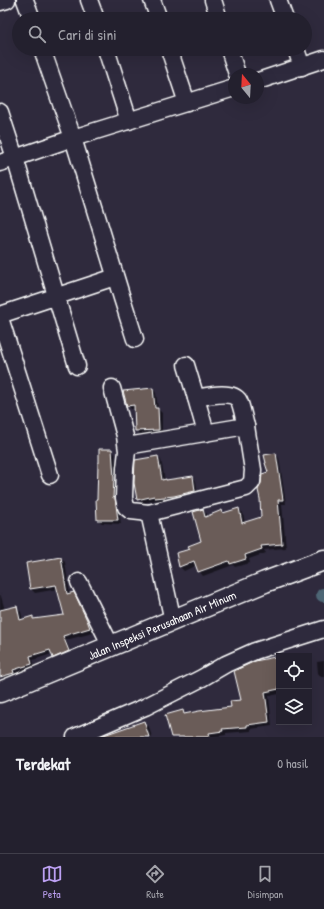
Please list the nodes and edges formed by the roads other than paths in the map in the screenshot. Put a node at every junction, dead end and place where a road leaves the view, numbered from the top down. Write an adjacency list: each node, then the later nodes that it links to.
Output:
1 (8, 0): 7 (street)
2 (25, 0): 8 (street)
3 (89, 0): 9 (street)
4 (152, 0): 10 (street)
5 (213, 0): 11 (street)
6 (278, 0): 12 (street)
7 (0, 2)
8 (29, 12)
9 (93, 12)
10 (156, 12)
11 (217, 12)
12 (282, 12)
13 (44, 56): 26 (street)
14 (108, 56): 25 (street)
15 (171, 56): 23 (street)
16 (231, 56): 20 (street)
17 (298, 56): 19 (street)
18 (324, 59): 19 (street)
19 (302, 67): 21 (street)
20 (235, 68)
21 (264, 79)
22 (228, 90): 23 (street)
23 (187, 102): 25 (street)
24 (0, 112): 27 (street)
25 (129, 121): 26 (street)
26 (73, 138): 27 (street); 28 (street)
27 (8, 160): 29 (street)
28 (115, 277): 29 (street); 31 (street)
29 (56, 297): 30 (street); 33 (street)
30 (0, 316): 39 (street)
31 (135, 339)
32 (186, 365): 35 (street)
33 (77, 366)
34 (112, 388): 38 (street)
35 (196, 398): 36 (street); 37 (street)
36 (246, 426): 37 (street); 40 (street)
37 (206, 433): 38 (street)
38 (127, 446): 40 (street)
39 (50, 474)
40 (150, 513): 43 (street)
41 (324, 560): 43 (street, Jalan Inspeksi Perusahaan Air Minum)
42 (79, 582): 45 (street)
43 (173, 620): 45 (street, Jalan Inspeksi Perusahaan Air Minum)
44 (324, 629): 47 (street)
45 (111, 646): 46 (street, Jalan Inspeksi Perusahaan Air Minum)
46 (0, 692)
47 (75, 737)

